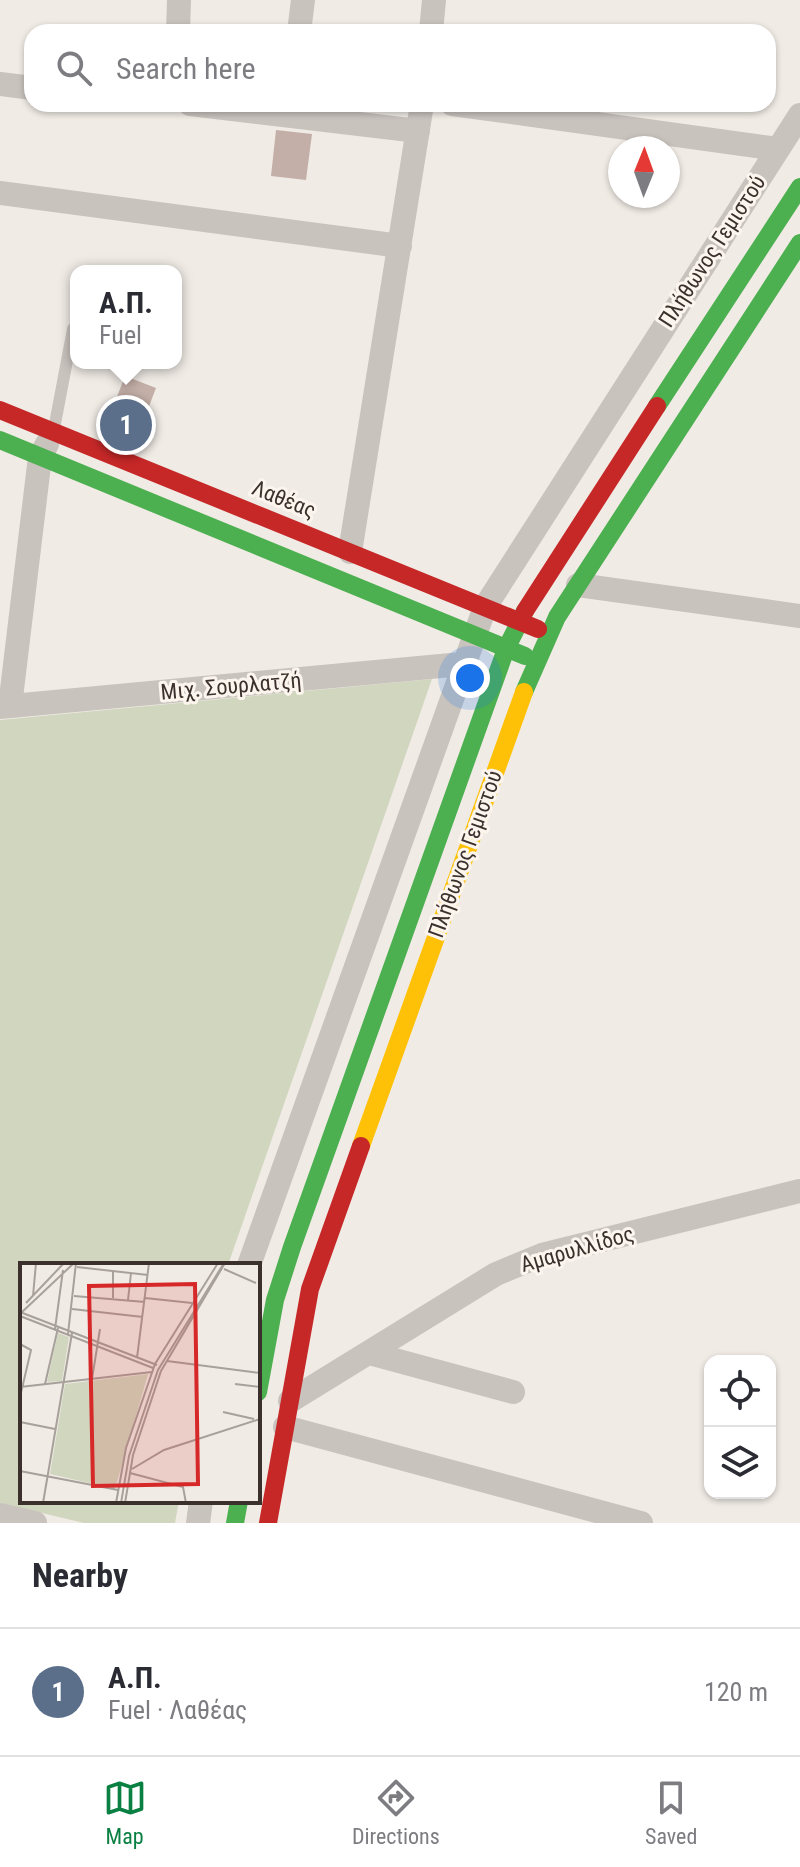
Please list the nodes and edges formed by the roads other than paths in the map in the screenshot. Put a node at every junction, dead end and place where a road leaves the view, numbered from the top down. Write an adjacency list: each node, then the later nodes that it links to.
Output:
1 (179, 0): 4 (street)
2 (303, 0): 5 (street)
3 (434, 0): 6 (street)
4 (178, 24)
5 (300, 24)
6 (432, 24)
7 (0, 84): 8 (street)
8 (24, 87)
9 (302, 112): 13 (street)
10 (421, 112): 13 (street)
11 (510, 112): 14 (street)
12 (800, 115): 14 (street, Πλήθωνος Γεμιστού)
13 (418, 131): 18 (street)
14 (778, 149): 26 (street, Πλήθωνος Γεμιστού)
15 (800, 187): 28 (street, Πλήθωνος Γεμιστού)
16 (0, 193): 18 (street)
17 (800, 243): 25 (street, Πλήθωνος Γεμιστού)
18 (400, 246): 24 (street)
19 (70, 344): 21 (lane)
20 (0, 410): 21 (street, Λαθέας)
21 (53, 432): 23 (street); 24 (street, Λαθέας)
22 (0, 440): 23 (street)
23 (40, 457): 30 (street); 34 (street)
24 (350, 552): 26 (street, Λαθέας)
25 (578, 585): 27 (street); 29 (street, Πλήθωνος Γεμιστού)
26 (485, 607): 28 (street, Λαθέας); 30 (street, Πλήθωνος Γεμιστού)
27 (800, 616)
28 (520, 622): 29 (street, Λαθέας); 31 (street, Πλήθωνος Γεμιστού)
29 (549, 633): 32 (street, Πλήθωνος Γεμιστού)
30 (473, 635): 31 (street); 33 (street, Πλήθωνος Γεμιστού)
31 (506, 649): 32 (street); 38 (street, Πλήθωνος Γεμιστού)
32 (535, 660): 40 (street, Πλήθωνος Γεμιστού)
33 (462, 664): 34 (street, Μιχ. Σουρλατζή); 36 (street, Πλήθωνος Γεμιστού)
34 (5, 707)
35 (800, 1191): 37 (street, Αμαρυλλίδος)
36 (250, 1263)
37 (369, 1353): 39 (street); 40 (street, Αμαρυλλίδος)
38 (260, 1381)
39 (513, 1392)
40 (290, 1401): 41 (street, Πλήθωνος Γεμιστού)
41 (285, 1427): 45 (street); 49 (street, Πλήθωνος Γεμιστού)
42 (201, 1503): 47 (street)
43 (239, 1503): 48 (street)
44 (0, 1515): 46 (street)
45 (638, 1522)
46 (35, 1523)
47 (198, 1523)
48 (235, 1523)
49 (268, 1523)

